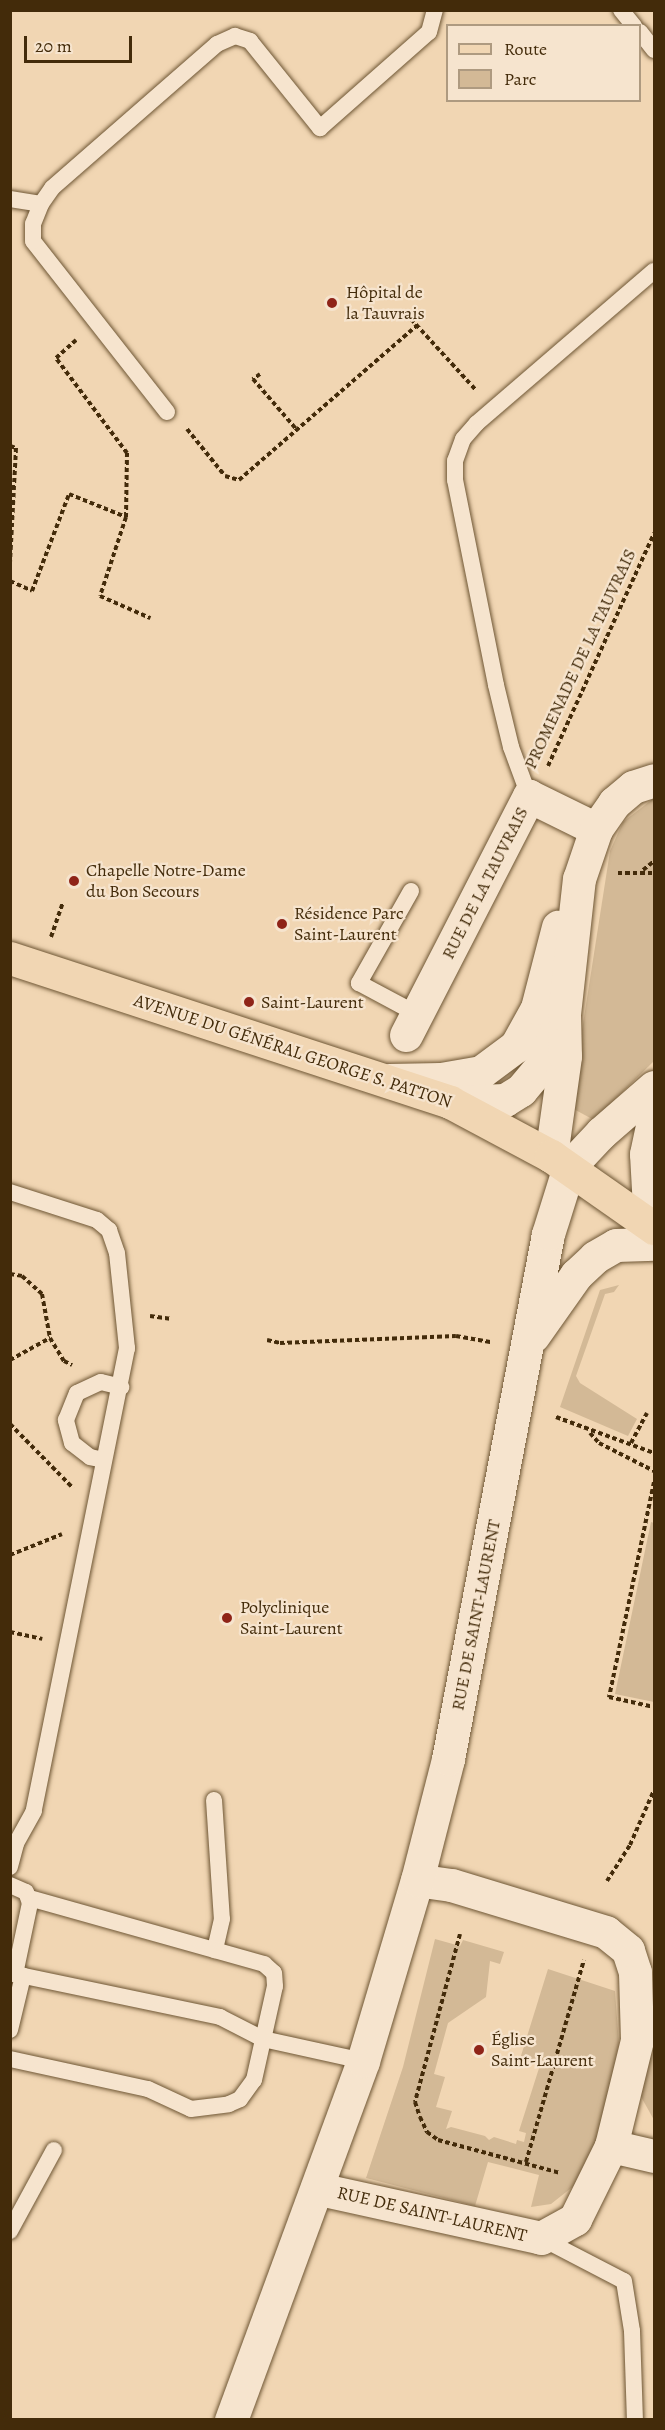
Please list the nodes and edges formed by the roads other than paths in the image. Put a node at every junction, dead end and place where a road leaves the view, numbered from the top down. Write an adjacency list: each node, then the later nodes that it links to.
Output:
1 (435, 10): 7 (lane)
2 (621, 10): 3 (lane)
3 (632, 24)
4 (641, 34): 5 (lane)
5 (654, 50)
6 (10, 199): 7 (lane)
7 (41, 204): 9 (lane)
8 (654, 271): 11 (lane)
9 (167, 412)
10 (654, 780): 12 (street)
11 (529, 796): 12 (street, RUE DE LA TAUVRAIS); 17 (street, RUE DE LA TAUVRAIS)
12 (596, 829): 13 (street)
13 (579, 879): 16 (street); 18 (street)
14 (411, 891): 17 (lane)
15 (10, 958): 18 (main road, AVENUE DU GÉNÉRAL GEORGE S. PATTON)
16 (564, 1014): 20 (street); 22 (street)
17 (412, 1025)
18 (384, 1080): 20 (main road, AVENUE DU GÉNÉRAL GEORGE S. PATTON)
19 (654, 1087): 22 (street)
20 (450, 1102): 22 (main road, AVENUE DU GÉNÉRAL GEORGE S. PATTON)
21 (654, 1115): 24 (street)
22 (560, 1162): 24 (main road, AVENUE DU GÉNÉRAL GEORGE S. PATTON); 25 (street, RUE DE SAINT-LAURENT)
23 (10, 1192): 26 (lane)
24 (653, 1232): 25 (street, RUE DE SAINT-LAURENT)
25 (525, 1348): 30 (street, RUE DE SAINT-LAURENT)
26 (121, 1387): 27 (lane); 27 (lane)
27 (104, 1460): 29 (lane)
28 (214, 1800): 33 (lane)
29 (10, 1867)
30 (417, 1880): 34 (street, RUE DE SAINT-LAURENT); 39 (street, RUE DE SAINT-LAURENT)
31 (10, 1885): 32 (lane)
32 (29, 1898): 33 (lane); 35 (lane)
33 (215, 1950): 37 (lane)
34 (645, 1973): 40 (street, RUE DE SAINT-LAURENT)
35 (16, 1975): 36 (lane); 37 (lane)
36 (10, 2030)
37 (263, 2039): 38 (lane); 39 (lane)
38 (10, 2059)
39 (363, 2061): 43 (street, RUE DE SAINT-LAURENT)
40 (611, 2146): 42 (street); 45 (street, RUE DE SAINT-LAURENT)
41 (54, 2150): 44 (lane)
42 (654, 2156)
43 (319, 2189): 45 (street, RUE DE SAINT-LAURENT); 46 (street, RUE DE SAINT-LAURENT)
44 (10, 2231)
45 (541, 2238): 47 (lane)
46 (231, 2420)
47 (634, 2420)

